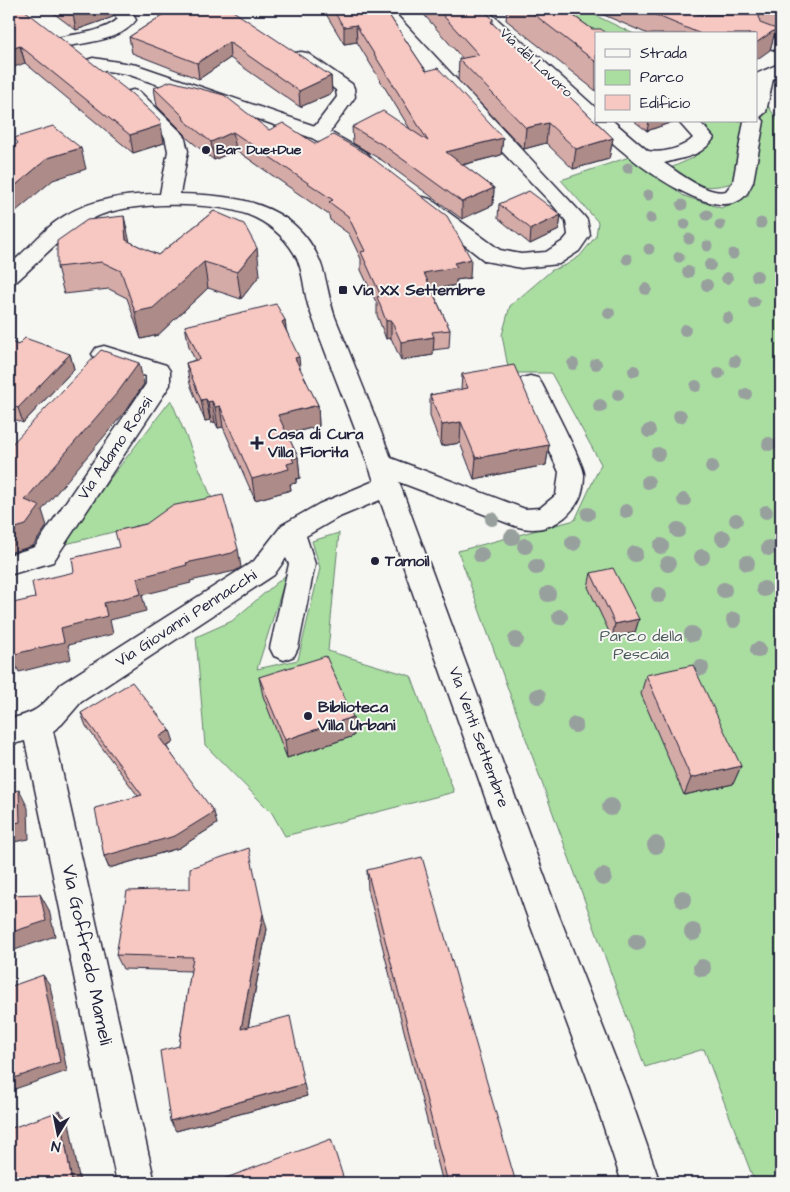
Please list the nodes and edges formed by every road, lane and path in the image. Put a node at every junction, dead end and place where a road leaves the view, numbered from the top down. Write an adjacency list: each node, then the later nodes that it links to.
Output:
1 (118, 9): 6 (street)
2 (382, 9): 19 (street)
3 (476, 9): 12 (street, Via del Lavoro)
4 (47, 29): 6 (street)
5 (758, 37): 7 (street)
6 (64, 42): 9 (street)
7 (781, 47)
8 (288, 48): 16 (street)
9 (93, 64): 16 (street); 20 (street)
10 (781, 68): 11 (street)
11 (758, 103)
12 (595, 117)
13 (602, 122): 17 (street)
14 (689, 122): 17 (street)
15 (754, 122): 17 (street)
16 (319, 134): 18 (street)
17 (645, 156)
18 (375, 167)
19 (404, 189)
20 (170, 199): 21 (street); 24 (street, Via Venti Settembre)
21 (9, 276)
22 (91, 368): 26 (street, Via Adamo Rossi)
23 (530, 384): 24 (street)
24 (384, 475): 25 (street, Via Giovanni Pennacchi); 30 (street, Via Venti Settembre)
25 (291, 532): 27 (street); 28 (street, Via Giovanni Pennacchi)
26 (9, 565)
27 (284, 648)
28 (23, 729): 29 (street, Via Goffredo Mameli)
29 (136, 1183)
30 (642, 1183)

